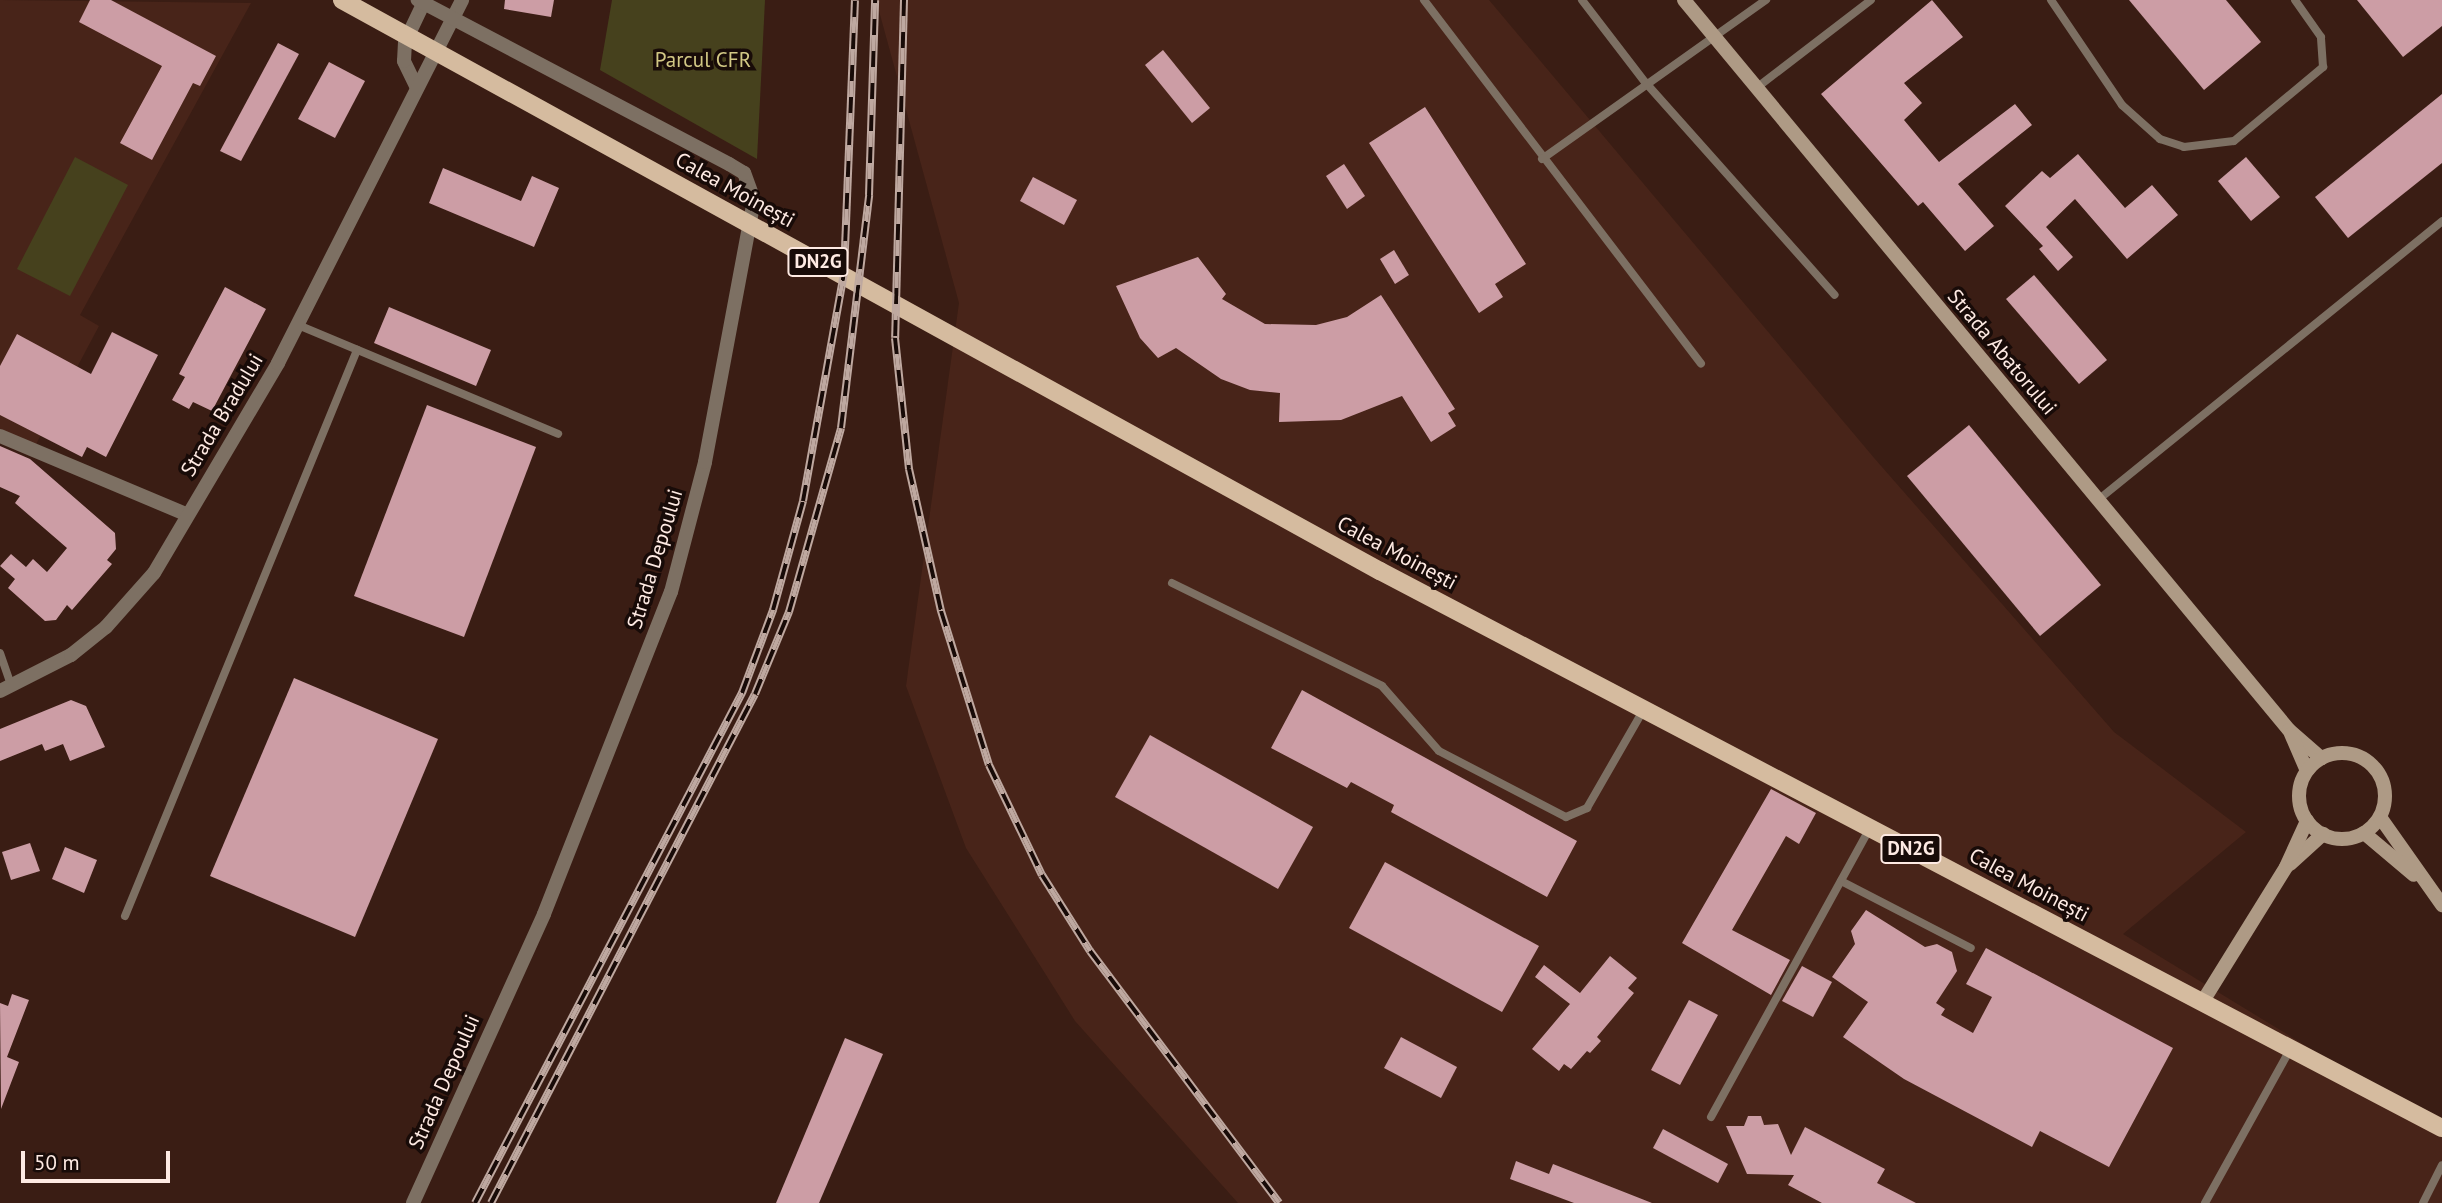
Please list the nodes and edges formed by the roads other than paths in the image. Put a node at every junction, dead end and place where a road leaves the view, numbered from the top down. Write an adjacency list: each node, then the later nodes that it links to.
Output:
1 (342, 0): 29 (main road, Calea Moinești / DN2G)
2 (463, 0): 11 (street, Strada Bradului)
3 (1424, 0): 16 (lane)
4 (1582, 0): 13 (lane)
5 (1685, 0): 12 (street, Strada Abatorului)
6 (1766, 0): 12 (lane)
7 (1871, 0): 14 (lane)
8 (2051, 0): 9 (lane)
9 (2295, 0)
10 (422, 1): 11 (street, Strada Depoului); 15 (street)
11 (453, 19): 15 (street, Strada Bradului); 49 (street, Strada Depoului)
12 (1714, 36): 13 (lane); 14 (street, Strada Abatorului)
13 (1645, 82): 16 (lane); 18 (lane)
14 (1755, 89): 24 (street, Strada Abatorului)
15 (414, 94): 19 (street, Strada Bradului)
16 (1542, 159): 21 (lane)
17 (2442, 221): 24 (lane)
18 (1835, 295)
19 (298, 325): 20 (lane); 25 (street, Strada Bradului)
20 (357, 350): 22 (lane); 42 (lane)
21 (1701, 363)
22 (558, 434)
23 (0, 436): 25 (street)
24 (2098, 500): 30 (street, Strada Abatorului)
25 (186, 514): 28 (street, Strada Bradului)
26 (1172, 583): 29 (lane)
27 (0, 653): 28 (lane)
28 (6, 689)
29 (1644, 709): 35 (main road, Calea Moinești / DN2G)
30 (2289, 730): 31 (street, Strada Abatorului); 32 (street, Strada Abatorului)
31 (2321, 758): 32 (street); 33 (street)
32 (2307, 771): 34 (street)
33 (2380, 817): 36 (street); 40 (street)
34 (2307, 821): 37 (street); 38 (street)
35 (1870, 827): 39 (lane); 44 (main road, Calea Moinești / DN2G)
36 (2364, 833): 37 (street); 40 (street)
37 (2323, 834): 38 (street)
38 (2286, 867): 44 (street)
39 (1841, 881): 43 (lane); 46 (lane)
40 (2426, 885): 41 (street)
41 (2442, 905)
42 (125, 916)
43 (1970, 948)
44 (2203, 1001): 45 (main road, Calea Moinești / DN2G)
45 (2291, 1048): 47 (main road, Calea Moinești / DN2G); 50 (lane)
46 (1712, 1117)
47 (2442, 1128)
48 (2442, 1165): 51 (lane)
49 (413, 1203)
50 (2204, 1203)
51 (2423, 1203)

